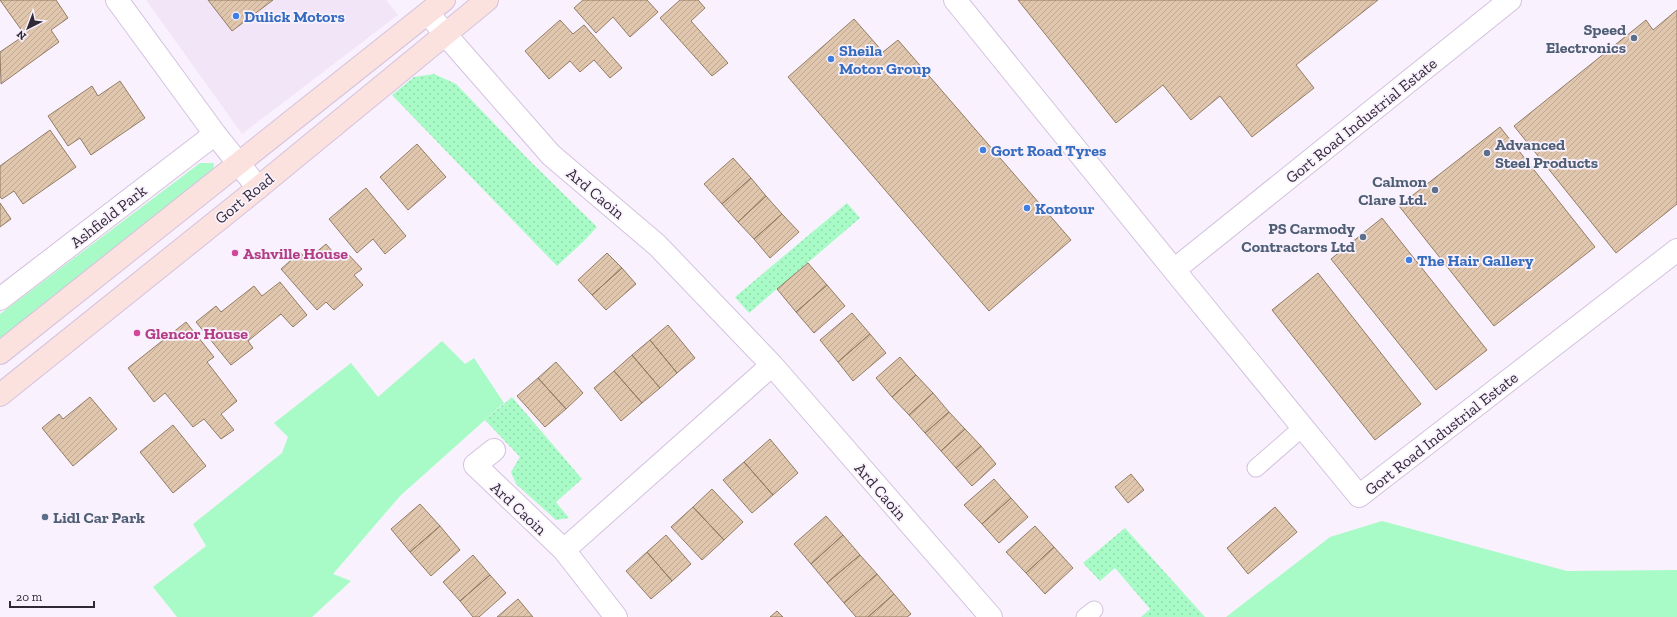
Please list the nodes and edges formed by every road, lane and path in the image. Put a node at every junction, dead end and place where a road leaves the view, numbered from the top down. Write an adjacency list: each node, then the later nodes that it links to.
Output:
1 (117, 0): 7 (street)
2 (487, 0): 6 (main road, Gort Road)
3 (955, 0): 11 (street, Gort Road Industrial Estate)
4 (1510, 0): 11 (street, Gort Road Industrial Estate)
5 (436, 6): 6 (street, Ard Caoin); 8 (main road, Gort Road)
6 (445, 34): 9 (main road, Gort Road); 14 (street, Ard Caoin)
7 (215, 134): 8 (street); 12 (street, Ashfield Park)
8 (238, 163): 9 (street); 13 (main road, Gort Road)
9 (258, 188): 15 (main road, Gort Road)
10 (1677, 250): 16 (street, Gort Road Industrial Estate)
11 (1174, 270): 16 (street, Gort Road Industrial Estate)
12 (0, 299)
13 (0, 354)
14 (772, 365): 19 (street); 21 (street, Ard Caoin)
15 (0, 395)
16 (1303, 427): 18 (lane)
17 (494, 450): 19 (street, Ard Caoin)
18 (1256, 468)
19 (564, 550): 20 (street, Ard Caoin)
20 (616, 617)
21 (991, 617)

